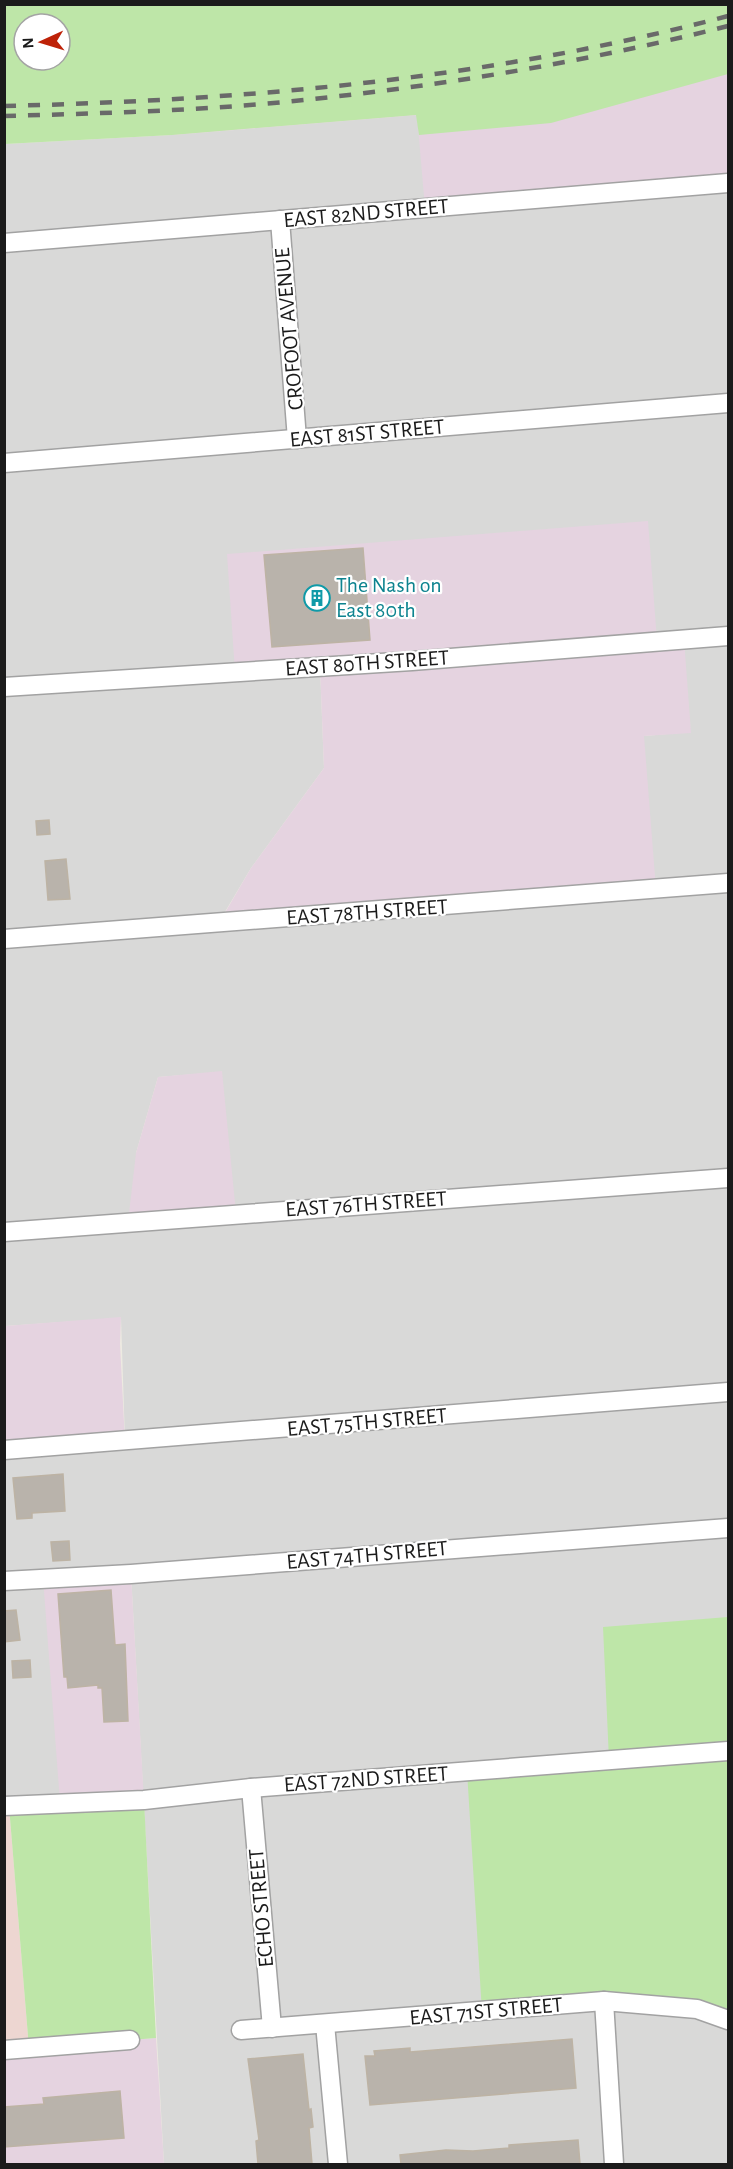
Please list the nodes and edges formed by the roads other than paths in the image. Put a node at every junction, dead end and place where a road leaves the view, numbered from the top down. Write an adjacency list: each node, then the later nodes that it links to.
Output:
1 (729, 183): 2 (street, EAST 82ND STREET)
2 (280, 220): 3 (street, EAST 82ND STREET); 5 (street, CROFOOT AVENUE)
3 (4, 243)
4 (729, 403): 5 (street, EAST 81ST STREET)
5 (297, 439): 6 (street, EAST 81ST STREET)
6 (4, 463)
7 (729, 636): 8 (street, EAST 80TH STREET)
8 (4, 687)
9 (729, 883): 10 (street, EAST 78TH STREET)
10 (4, 939)
11 (729, 1179): 12 (street, EAST 76TH STREET)
12 (4, 1232)
13 (729, 1392): 14 (street, EAST 75TH STREET)
14 (4, 1450)
15 (729, 1528): 16 (street, EAST 74TH STREET)
16 (4, 1581)
17 (729, 1751): 18 (street, EAST 72ND STREET)
18 (251, 1788): 19 (street, EAST 72ND STREET); 23 (street, ECHO STREET)
19 (4, 1806)
20 (604, 2001): 21 (street, EAST 71ST STREET); 22 (street, EAST 71ST STREET); 28 (street)
21 (729, 2020)
22 (326, 2024): 23 (street, EAST 71ST STREET); 27 (street)
23 (272, 2028): 24 (street, EAST 71ST STREET)
24 (241, 2030)
25 (130, 2040): 26 (street)
26 (4, 2050)
27 (338, 2164)
28 (614, 2164)

